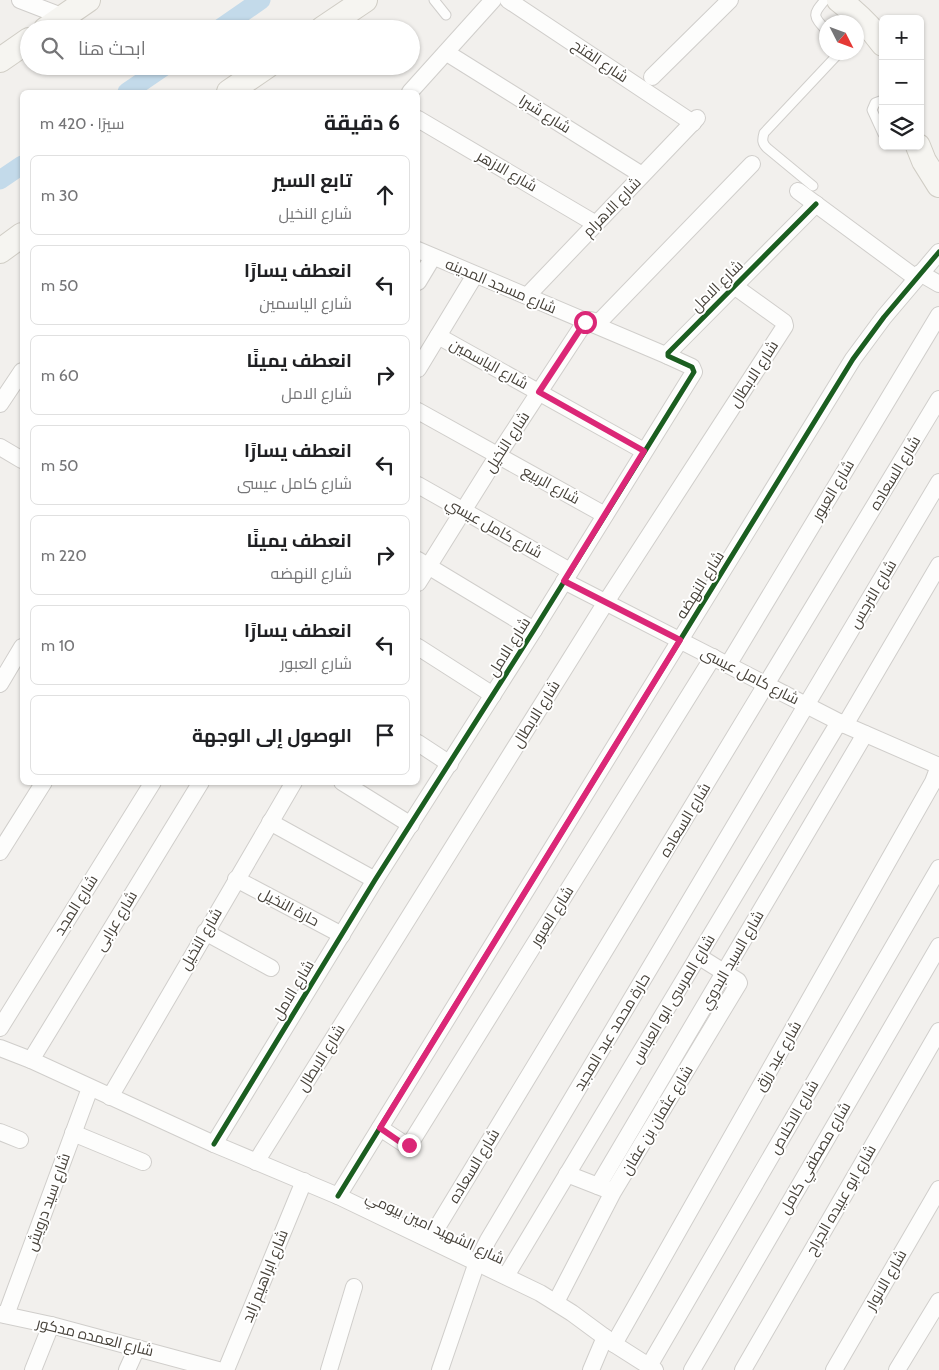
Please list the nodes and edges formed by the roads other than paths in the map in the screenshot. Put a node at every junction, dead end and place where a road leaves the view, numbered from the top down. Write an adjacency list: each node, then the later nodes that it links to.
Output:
1 (20, 0): 11 (street)
2 (88, 0): 12 (main road)
3 (365, 0): 13 (main road)
4 (434, 0): 10 (lane)
5 (493, 0): 16 (street)
6 (508, 0): 24 (street, شارع الفتح)
7 (730, 0): 19 (street)
8 (825, 0): 14 (lane)
9 (838, 0): 15 (main road)
10 (446, 15)
11 (50, 20)
12 (59, 20)
13 (335, 20)
14 (819, 23)
15 (879, 38)
16 (447, 53): 21 (street); 28 (street, شارع شبرا)
17 (832, 60): 30 (lane)
18 (256, 75): 20 (main road)
19 (652, 77)
20 (242, 87)
21 (412, 90)
22 (879, 102): 25 (lane)
23 (420, 120): 32 (street, شارع الازهر)
24 (695, 120): 28 (street, شارع الاهرام)
25 (879, 125)
26 (920, 150): 29 (main road)
27 (752, 164): 45 (street)
28 (642, 176): 32 (street, شارع الاهرام)
29 (939, 185)
30 (806, 189): 31 (street)
31 (816, 204): 39 (street); 42 (street, شارع الامل)
32 (596, 224): 43 (street, شارع الاهرام)
33 (20, 236): 34 (main road)
34 (0, 251)
35 (420, 251): 37 (street, شارع مسجد المدينه)
36 (939, 252): 39 (street, شارع النهضه)
37 (433, 258): 38 (street, شارع مسجد المدينه); 40 (street)
38 (475, 275): 43 (street, شارع مسجد المدينه); 46 (street)
39 (918, 276): 41 (street); 68 (street, شارع النهضه)
40 (420, 279)
41 (939, 284)
42 (734, 286): 47 (street, شارع الامل); 66 (street, شارع الابطال)
43 (527, 296): 45 (street, شارع مسجد المدينه)
44 (939, 315): 71 (street, شارع العبور)
45 (585, 322): 47 (street, شارع مسجد المدينه); 50 (street, شارع النخيل)
46 (438, 336): 48 (street); 50 (street, شارع الياسمين)
47 (668, 356): 55 (street, شارع الامل)
48 (420, 366)
49 (20, 374): 52 (street)
50 (539, 392): 55 (street, شارع الياسمين); 56 (street, شارع النخيل)
51 (939, 400): 73 (street, شارع السعاده)
52 (0, 404)
53 (420, 412): 56 (street, شارع الربيع)
54 (0, 446): 57 (street)
55 (644, 451): 61 (street, شارع الامل)
56 (498, 456): 60 (street, شارع النخيل); 61 (street, شارع الربيع)
57 (20, 459)
58 (939, 482): 75 (street, شارع النرجس)
59 (420, 486): 60 (street, شارع كامل عيسي)
60 (463, 510): 62 (street, شارع النخيل); 65 (street, شارع كامل عيسي)
61 (605, 515): 65 (street, شارع الامل)
62 (423, 563): 64 (street, شارع النخيل); 67 (street)
63 (939, 565): 76 (street, شارع المرسى ابو العباس)
64 (420, 576)
65 (567, 576): 66 (street, شارع كامل عيسى); 67 (street, شارع الامل)
66 (606, 602): 68 (street, شارع كامل عيسى); 110 (street, شارع الابطال)
67 (534, 630): 74 (street, شارع الامل)
68 (680, 640): 71 (street, شارع كامل عيسى); 104 (street, شارع النهضه)
69 (420, 648): 74 (street)
70 (20, 650): 72 (street)
71 (721, 661): 73 (street, شارع كامل عيسى); 104 (street, شارع العبور)
72 (0, 684)
73 (767, 685): 75 (street, شارع كامل عيسى); 116 (street, شارع السعاده)
74 (493, 695): 79 (street, شارع الامل)
75 (806, 705): 76 (street, شارع كامل عيسى); 117 (street, حارة محمد عبد المجيد)
76 (842, 724): 77 (street, شارع كامل عيسى); 95 (street, شارع المرسى ابو العباس)
77 (865, 734): 80 (street, شارع كامل عيسى); 97 (street, شارع السيد البدوي)
78 (420, 744): 79 (street)
79 (450, 764): 87 (street, شارع الامل)
80 (939, 766): 124 (street, شارع عيد رزق)
81 (42, 785): 88 (street)
82 (151, 785): 98 (street, شارع المجد)
83 (199, 785): 101 (street, شارع عرابى)
84 (292, 785): 86 (street, شارع النخيل)
85 (347, 785): 87 (street)
86 (270, 822): 90 (street, شارع النخيل); 91 (street)
87 (411, 825): 91 (street, شارع الامل)
88 (0, 852)
89 (939, 868): 126 (street, شارع الاخلاص)
90 (236, 879): 92 (street, شارع النخيل); 93 (street, حارة النخيل)
91 (375, 880): 93 (street, شارع الامل)
92 (205, 932): 96 (street); 103 (street, شارع النخيل)
93 (342, 935): 108 (street, شارع الامل)
94 (939, 946): 133 (street, شارع مصطفي كامل)
95 (698, 956): 97 (street, شارع عثمان بن عفان); 111 (street, شارع المرسى ابو العباس)
96 (271, 968)
97 (724, 973): 113 (street, شارع عثمان بن عفان)
98 (0, 1028)
99 (939, 1031): 134 (street, شارع ابو عبيده الجراح)
100 (0, 1048): 101 (street, شارع الشهيد امين بيومي)
101 (31, 1060): 102 (street, شارع الشهيد امين بيومي)
102 (90, 1088): 103 (street, شارع الشهيد امين بيومي); 106 (street, شارع سيد درويش)
103 (110, 1097): 108 (street, شارع الشهيد امين بيومي)
104 (380, 1128): 115 (street, شارع النهضه)
105 (0, 1132): 107 (street)
106 (73, 1133): 109 (street); 122 (street, شارع سيد درويش)
107 (20, 1140)
108 (214, 1144): 110 (street, شارع الشهيد امين بيومي)
109 (143, 1162)
110 (256, 1162): 112 (street, شارع الشهيد امين بيومي)
111 (567, 1174): 113 (street); 118 (street, شارع المرسى ابو العباس)
112 (304, 1181): 115 (street, شارع الشهيد امين بيومي); 127 (street, شارع ابراهيم زايد)
113 (606, 1189): 121 (street, شارع عثمان بن عفان)
114 (939, 1190): 135 (street, شارع الانوار)
115 (338, 1196): 116 (street, شارع الشهيد امين بيومي)
116 (430, 1239): 117 (street, شارع الشهيد امين بيومي)
117 (477, 1262): 118 (street, شارع الشهيد امين بيومي); 131 (street, حارة محمد عبد المجيد)
118 (506, 1276): 121 (street, شارع الشهيد امين بيومي)
119 (354, 1287): 130 (street)
120 (939, 1301): 136 (street)
121 (556, 1302): 124 (street, شارع الشهيد امين بيومي)
122 (3, 1315): 123 (street, شارع العمده مدكور)
123 (51, 1325): 125 (street, شارع العمده مدكور); 128 (street)
124 (609, 1341): 126 (street, شارع الشهيد امين بيومي); 132 (street, شارع عيد رزق)
125 (136, 1348): 127 (street, شارع العمده مدكور); 129 (street)
126 (652, 1368)
127 (216, 1369)
128 (33, 1370)
129 (128, 1370)
130 (329, 1370)
131 (440, 1370)
132 (590, 1370)
133 (692, 1370)
134 (743, 1370)
135 (834, 1370)
136 (897, 1370)

